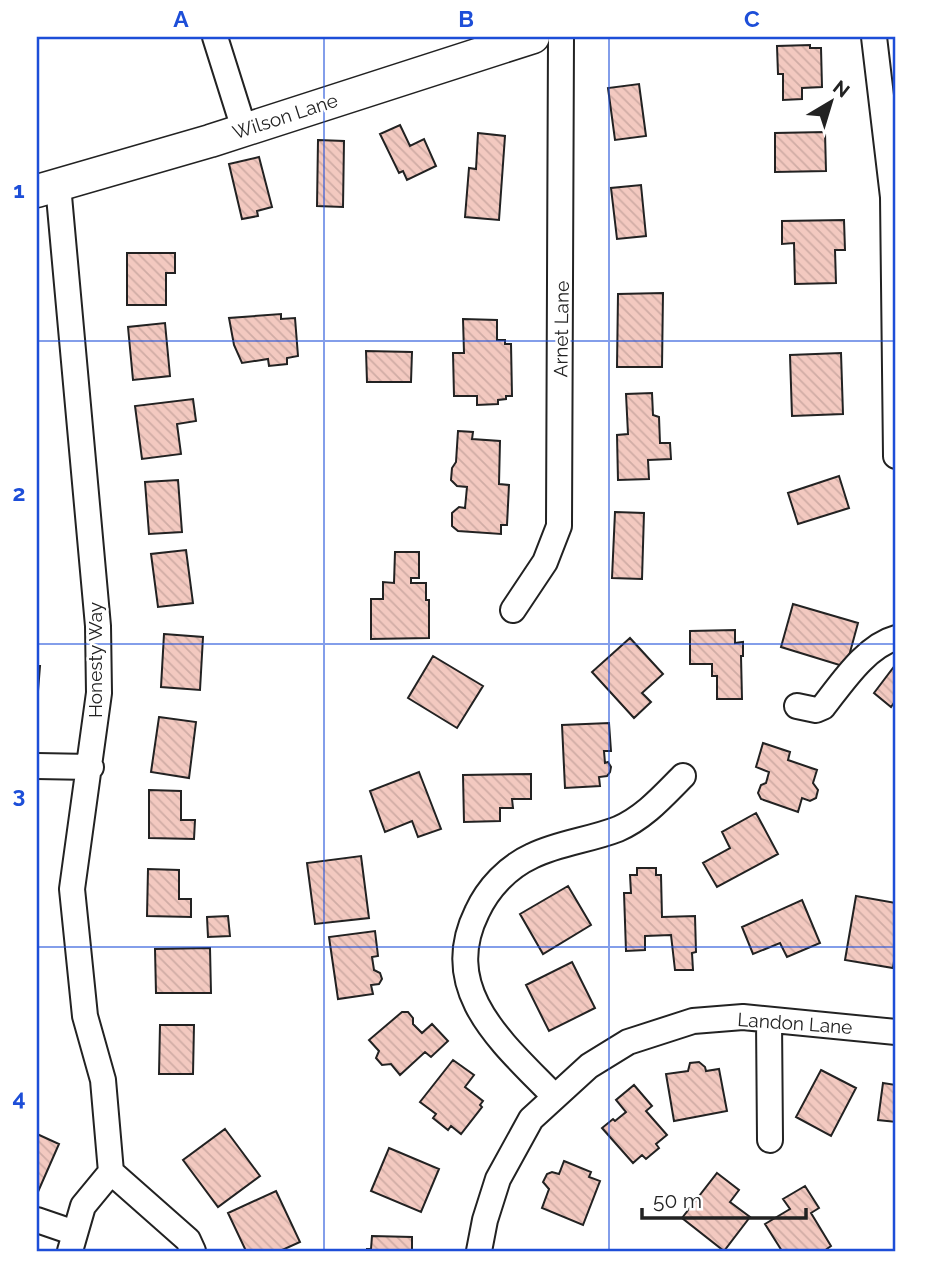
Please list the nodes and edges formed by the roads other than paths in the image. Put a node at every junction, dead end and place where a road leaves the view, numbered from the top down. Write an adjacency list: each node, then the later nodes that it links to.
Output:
1 (215, 37): 5 (street)
2 (533, 37): 5 (main road, Wilson Lane)
3 (561, 37): 8 (street, Arnet Lane)
4 (874, 37): 7 (street)
5 (244, 129): 6 (main road, Wilson Lane)
6 (47, 188): 12 (street, Honesty Way)
7 (896, 456)
8 (513, 610)
9 (896, 638): 10 (street)
10 (797, 706)
11 (37, 766): 12 (street)
12 (91, 767): 18 (street, Honesty Way)
13 (683, 776): 16 (street)
14 (769, 1020): 15 (street, Landon Lane); 16 (street, Landon Lane); 17 (street)
15 (896, 1032)
16 (554, 1096): 22 (street, Landon Lane)
17 (770, 1140)
18 (111, 1172): 20 (street); 21 (street)
19 (37, 1220): 20 (street)
20 (73, 1242)
21 (193, 1251)
22 (479, 1251)

